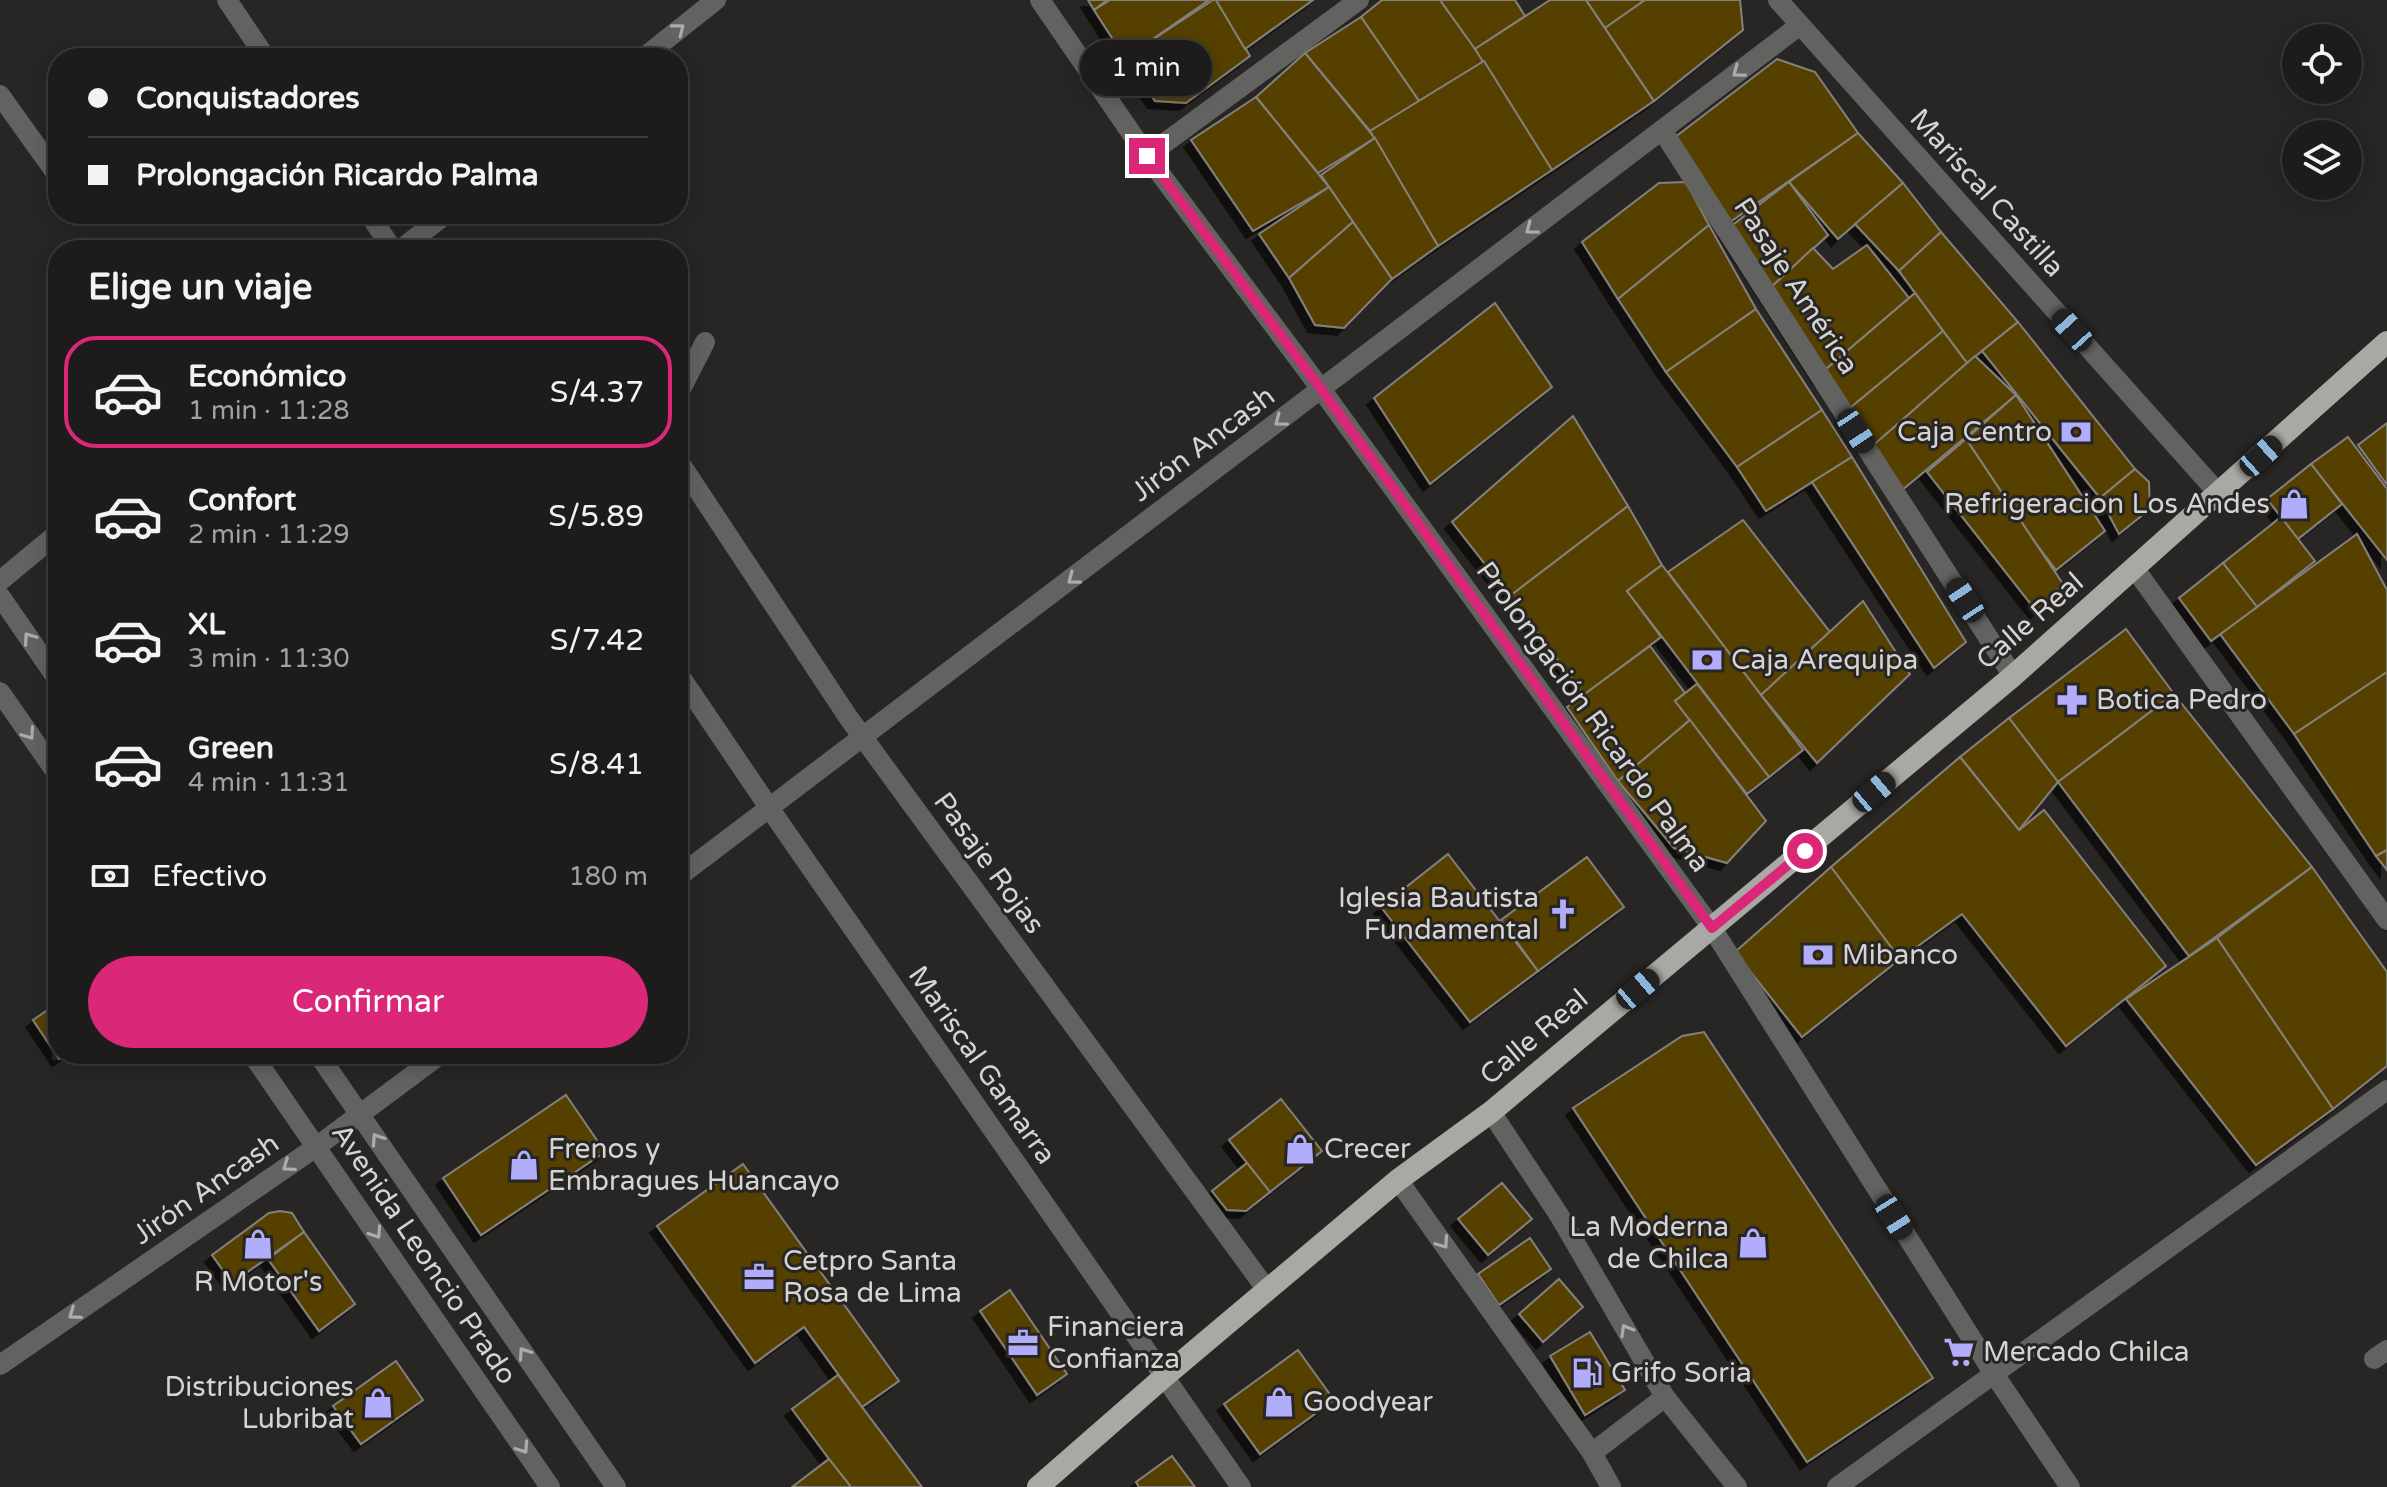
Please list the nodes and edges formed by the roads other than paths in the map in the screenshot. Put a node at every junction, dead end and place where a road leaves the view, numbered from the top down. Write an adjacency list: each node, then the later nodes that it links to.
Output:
1 (227, 0): 7 (street)
2 (716, 0): 8 (street, one-way to 2)
3 (1040, 0): 11 (street, Prolongación Ricardo Palma)
4 (1359, 0): 11 (street)
5 (1778, 0): 6 (street, Mariscal Castilla)
6 (1800, 25): 10 (street, Jirón Ancash, one-way to 10); 20 (street, Mariscal Castilla)
7 (259, 48)
8 (656, 48)
9 (0, 95): 12 (street)
10 (1662, 130): 18 (street, Jirón Ancash, one-way to 18); 26 (street, Pasaje América)
11 (1147, 156): 18 (street, Prolongación Ricardo Palma)
12 (48, 162)
13 (433, 224): 14 (street)
14 (413, 240)
15 (705, 342): 17 (street)
16 (2387, 342): 20 (highway, Calle Real)
17 (688, 375)
18 (1321, 389): 29 (street, Jirón Ancash, one-way to 29); 34 (street, Prolongación Ricardo Palma)
19 (688, 475): 29 (street, Pasaje Rojas)
20 (2219, 494): 22 (highway, Calle Real)
21 (48, 541): 23 (street)
22 (2135, 569): 26 (highway, Calle Real); 33 (street)
23 (0, 581)
24 (0, 596): 25 (street, one-way to 24)
25 (48, 666)
26 (2013, 676): 34 (highway, Calle Real)
27 (688, 688): 31 (street, Mariscal Gamarra)
28 (0, 692): 30 (street, one-way to 30)
29 (863, 738): 31 (street, Jirón Ancash); 43 (street, Pasaje Rojas)
30 (48, 761)
31 (770, 809): 32 (street, Jirón Ancash); 46 (street, Mariscal Gamarra)
32 (688, 870)
33 (2387, 920)
34 (1712, 928): 39 (highway, Calle Real); 45 (street, Prolongación Ricardo Palma)
35 (259, 1064): 41 (street, Avenida Leoncio Prado)
36 (325, 1064): 40 (street, Avenida Leoncio Prado)
37 (428, 1064): 40 (street, Jirón Ancash)
38 (2387, 1090): 45 (street)
39 (1491, 1112): 42 (highway, Calle Real); 47 (street, one-way to 39)
40 (360, 1114): 41 (street, Jirón Ancash); 50 (street, Avenida Leoncio Prado, one-way to 40)
41 (316, 1147): 44 (street, Jirón Ancash, one-way to 44); 49 (street, Avenida Leoncio Prado, one-way to 49)
42 (1398, 1180): 43 (highway, Calle Real); 48 (street, one-way to 48)
43 (1267, 1290): 46 (highway, Calle Real)
44 (0, 1365)
45 (1994, 1374): 55 (street); 56 (street, Prolongación Ricardo Palma)
46 (1165, 1376): 51 (highway, Calle Real); 52 (street, Mariscal Gamarra)
47 (1665, 1397): 48 (street); 54 (street)
48 (1592, 1453): 53 (street)
49 (550, 1487)
50 (616, 1487)
51 (1038, 1487)
52 (1241, 1487)
53 (1611, 1487)
54 (1737, 1487)
55 (1837, 1487)
56 (2070, 1487)

